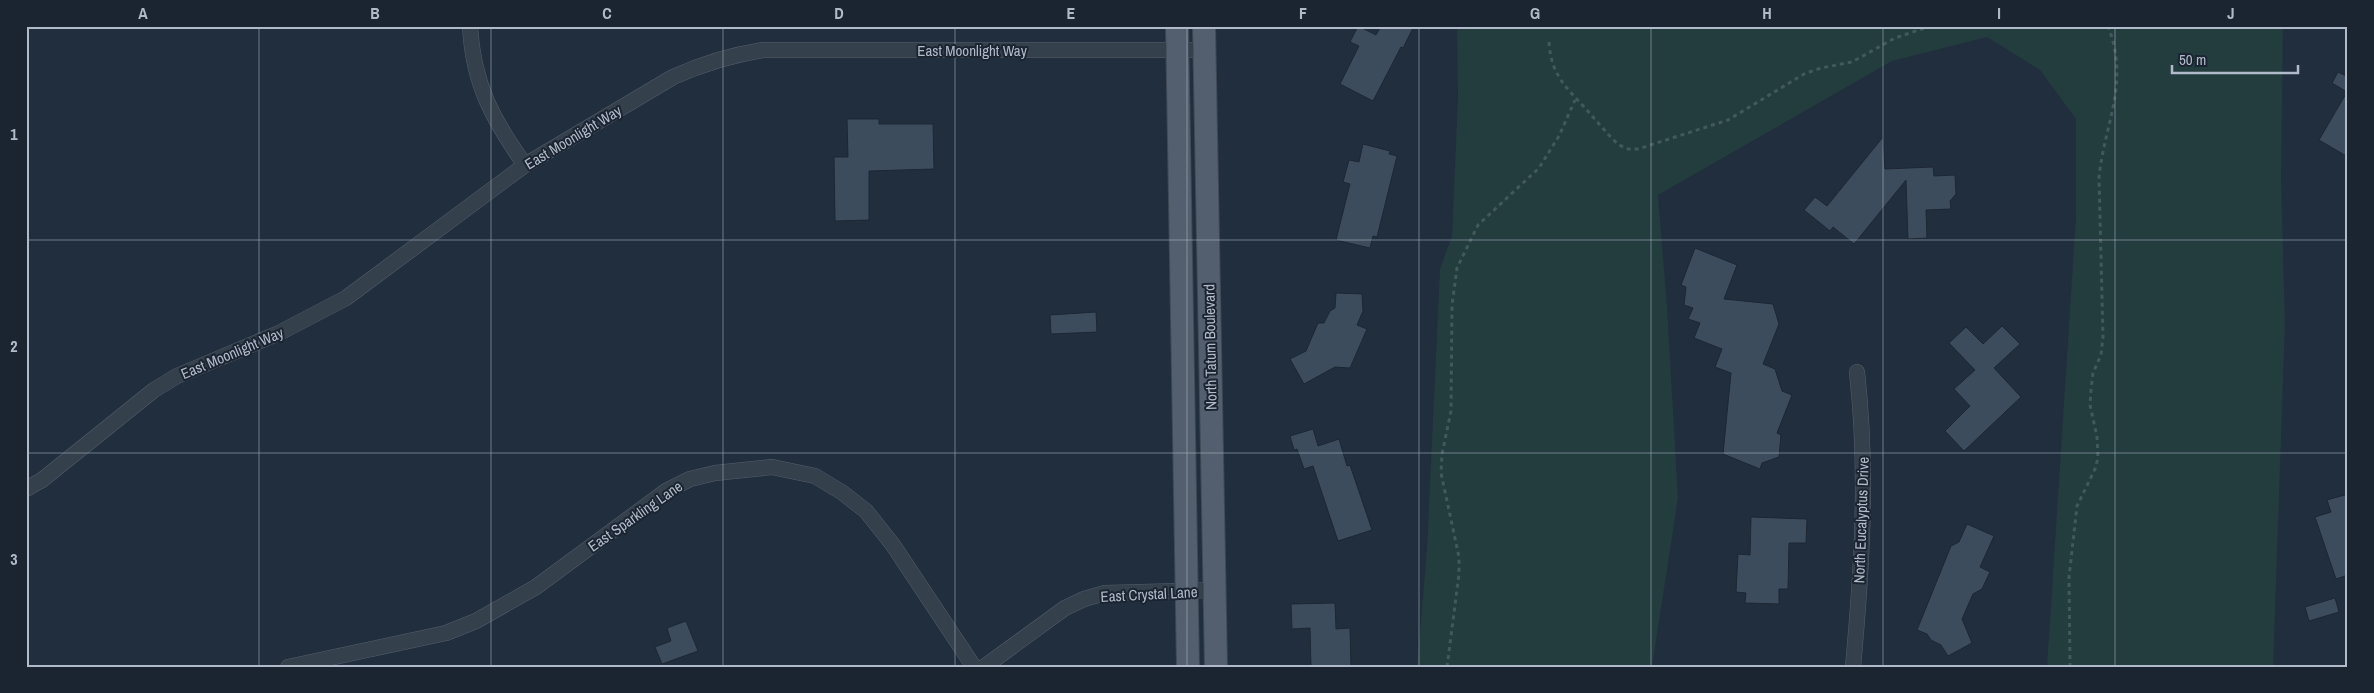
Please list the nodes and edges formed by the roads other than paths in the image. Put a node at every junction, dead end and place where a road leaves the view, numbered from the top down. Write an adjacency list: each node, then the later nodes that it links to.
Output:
1 (470, 26): 6 (street)
2 (1177, 26): 4 (main road, North Tatum Boulevard)
3 (1204, 26): 5 (main road, North Tatum Boulevard)
4 (1178, 50): 5 (street, East Moonlight Way); 6 (street, East Moonlight Way); 10 (main road, North Tatum Boulevard)
5 (1205, 50): 9 (main road, North Tatum Boulevard)
6 (525, 165): 8 (street, East Moonlight Way)
7 (1857, 372): 16 (street, North Eucalyptus Drive)
8 (26, 489)
9 (1215, 590): 10 (street, East Crystal Lane); 15 (main road, North Tatum Boulevard)
10 (1186, 592): 13 (street, East Crystal Lane); 14 (main road, North Tatum Boulevard)
11 (288, 667): 12 (street, East Sparkling Lane)
12 (974, 667)
13 (984, 667)
14 (1188, 667)
15 (1216, 667)
16 (1853, 667)

